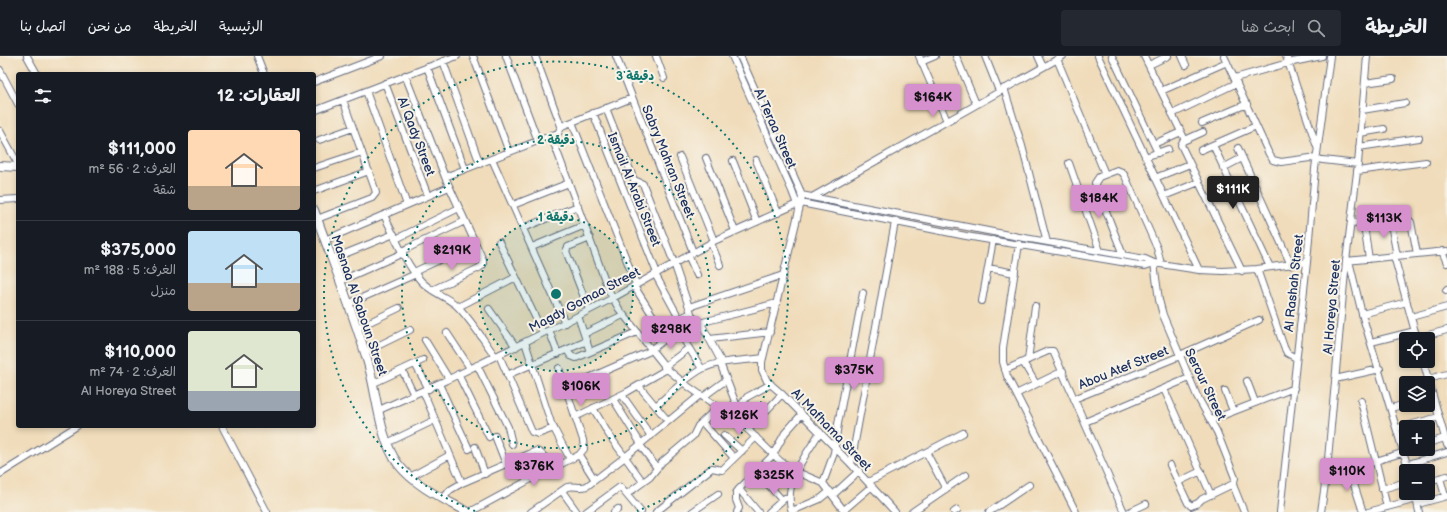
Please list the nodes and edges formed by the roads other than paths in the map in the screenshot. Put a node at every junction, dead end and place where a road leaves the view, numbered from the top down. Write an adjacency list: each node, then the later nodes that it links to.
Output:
1 (27, 56): 35 (street)
2 (257, 56): 36 (street)
3 (382, 56): 40 (street)
4 (457, 56): 28 (street)
5 (473, 56): 82 (street)
6 (506, 56): 73 (street)
7 (535, 56): 61 (street)
8 (616, 56): 47 (street, Sabry Mahran Street)
9 (656, 56): 38 (street)
10 (732, 56): 121 (street, Al Teraa Street)
11 (740, 56): 113 (street, Al Teraa Street)
12 (935, 56): 26 (street)
13 (956, 56): 51 (street)
14 (984, 56): 44 (street)
15 (1038, 56): 33 (street)
16 (1098, 56): 85 (street)
17 (1112, 56): 74 (street)
18 (1144, 56): 30 (street)
19 (1168, 56): 30 (street)
20 (1182, 56): 31 (street)
21 (1286, 56): 29 (street)
22 (1322, 56): 29 (street)
23 (1330, 56): 78 (street, Al Rashah Street)
24 (1367, 56): 43 (street, Al Horeya Street)
25 (1060, 58): 33 (street); 105 (street)
26 (920, 59): 58 (street)
27 (1226, 59): 41 (street); 46 (street)
28 (443, 61): 32 (street); 95 (street)
29 (1288, 63): 41 (street); 78 (street)
30 (1149, 65): 46 (street)
31 (1186, 65)
32 (427, 67): 37 (street); 102 (street)
33 (1043, 67): 44 (street)
34 (0, 70): 48 (street)
35 (36, 72)
36 (263, 72)
37 (405, 75): 42 (street); 106 (street)
38 (664, 78)
39 (1393, 79): 43 (street)
40 (316, 81)
41 (1236, 81): 52 (street); 57 (street)
42 (385, 83): 45 (street); 112 (street, Al Qady Street)
43 (1365, 84): 55 (street, Al Horeya Street)
44 (1002, 90): 51 (street); 142 (street)
45 (366, 91): 49 (street); 118 (street)
46 (1161, 91): 57 (street)
47 (632, 98): 53 (street); 149 (street, Sabry Mahran Street)
48 (16, 100)
49 (343, 100): 54 (street); 63 (street)
50 (1405, 103): 55 (street)
51 (976, 104): 58 (street)
52 (1246, 104): 60 (street); 62 (street)
53 (606, 108): 56 (street); 157 (street)
54 (316, 110)
55 (1362, 110): 68 (street, Al Horeya Street)
56 (593, 114): 59 (street); 168 (street, Ismail Al Arabi Street)
57 (1172, 114): 66 (street)
58 (947, 121): 115 (street)
59 (572, 122): 61 (street); 174 (street)
60 (1202, 123)
61 (561, 126): 69 (street)
62 (1256, 126): 75 (street); 89 (street)
63 (353, 128): 71 (street); 81 (street)
64 (1384, 129): 68 (street)
65 (0, 131): 92 (street)
66 (1181, 132): 72 (street); 74 (street)
67 (1203, 132): 72 (street)
68 (1360, 133): 76 (street, Al Horeya Street)
69 (552, 135): 73 (street); 109 (street)
70 (1419, 138): 76 (street)
71 (319, 140)
72 (1185, 140): 97 (street)
73 (538, 141): 82 (street)
74 (1154, 144): 83 (street)
75 (1213, 145): 80 (street); 101 (street)
76 (1359, 147): 94 (street, Al Horeya Street)
77 (1238, 148): 87 (street)
78 (1318, 148): 89 (street, Al Rashah Street)
79 (1168, 149): 83 (street)
80 (1201, 150)
81 (362, 152): 100 (street); 103 (street)
82 (509, 152): 88 (street)
83 (1158, 152): 85 (street)
84 (680, 157): 141 (street)
85 (1145, 157): 107 (street)
86 (706, 158): 134 (street)
87 (1242, 158): 101 (street); 161 (street)
88 (492, 159): 95 (street); 119 (street)
89 (1316, 159): 94 (street); 156 (street, Al Rashah Street)
90 (756, 160): 123 (street)
91 (733, 161): 129 (street)
92 (16, 162)
93 (1426, 162): 104 (street)
94 (1355, 163): 104 (street, Al Horeya Street)
95 (480, 164): 102 (street)
96 (1069, 164): 146 (street)
97 (1190, 164): 107 (street); 108 (street)
98 (0, 166): 99 (street)
99 (16, 166)
100 (316, 167)
101 (1223, 168): 162 (street)
102 (465, 169): 106 (street)
103 (369, 171): 111 (street); 126 (street)
104 (1357, 171): 131 (street, Al Horeya Street)
105 (1105, 174): 151 (street); 159 (street, Serour Street)
106 (445, 178): 110 (street)
107 (1155, 178): 114 (street)
108 (1199, 182): 114 (street); 166 (street)
109 (569, 183): 119 (street); 120 (street)
110 (449, 187): 112 (street); 122 (street)
111 (316, 190)
112 (428, 196): 118 (street)
113 (802, 196): 115 (street); 121 (street)
114 (1164, 196): 165 (street)
115 (812, 197): 142 (street)
116 (16, 199): 117 (street)
117 (0, 200)
118 (408, 205): 124 (street)
119 (513, 205): 133 (street)
120 (578, 206): 132 (street); 133 (street)
121 (799, 206): 123 (street, Magdy Gomaa Street); 130 (street); 170 (street)
122 (459, 208): 128 (street); 136 (street)
123 (778, 213): 129 (street, Magdy Gomaa Street)
124 (384, 215): 136 (street); 138 (street)
125 (316, 216): 126 (street, Masnaa Al Saboun Street)
126 (317, 219): 138 (street, Masnaa Al Saboun Street)
127 (1390, 219): 131 (street); 150 (street); 152 (street)
128 (465, 221): 143 (street); 148 (street)
129 (757, 222): 134 (street, Magdy Gomaa Street)
130 (895, 222): 139 (street); 317 (street)
131 (1350, 223): 155 (street, Al Horeya Street)
132 (585, 225): 137 (street); 145 (street)
133 (523, 228): 145 (street)
134 (735, 231): 141 (street, Magdy Gomaa Street)
135 (1365, 232): 153 (street)
136 (395, 236): 148 (street); 154 (street)
137 (590, 238): 177 (street); 187 (street)
138 (325, 240): 154 (street, Masnaa Al Saboun Street)
139 (994, 240): 144 (street); 163 (street)
140 (499, 242): 172 (street)
141 (712, 242): 149 (street, Magdy Gomaa Street); 160 (street)
142 (1047, 242): 146 (street)
143 (475, 243): 167 (street); 175 (street)
144 (1019, 244): 159 (street); 169 (street)
145 (532, 247): 195 (street)
146 (1100, 251): 151 (street)
147 (1444, 251): 150 (street); 158 (street)
148 (403, 252): 167 (street); 173 (street)
149 (691, 254): 157 (street, Magdy Gomaa Street); 171 (street, Sabry Mahran Street)
150 (1417, 254): 152 (street)
151 (1123, 255): 159 (street)
152 (1395, 256): 153 (street); 179 (street)
153 (1370, 258): 155 (street)
154 (332, 259): 173 (street, Masnaa Al Saboun Street)
155 (1347, 261): 189 (street); 245 (street, Al Horeya Street)
156 (1307, 262): 161 (street); 224 (street, Al Rashah Street)
157 (674, 263): 168 (street, Magdy Gomaa Street); 188 (street)
158 (1447, 263)
159 (1157, 264): 165 (street); 222 (street, Serour Street)
160 (720, 265)
161 (1291, 265): 162 (street)
162 (1270, 267): 164 (street)
163 (988, 268): 169 (street); 178 (street)
164 (1257, 269): 166 (street); 224 (street)
165 (1199, 270): 166 (street)
166 (1242, 271)
167 (415, 273): 175 (street); 181 (street)
168 (656, 273): 174 (street, Magdy Gomaa Street); 193 (street, Ismail Al Arabi Street)
169 (1015, 273): 237 (street)
170 (783, 275): 180 (street); 188 (street)
171 (697, 276)
172 (516, 277): 183 (street); 203 (street)
173 (340, 281): 181 (street, Masnaa Al Saboun Street)
174 (635, 285): 177 (street, Magdy Gomaa Street); 197 (street)
175 (432, 290): 183 (street)
176 (863, 293): 303 (street)
177 (613, 298): 187 (street, Magdy Gomaa Street); 190 (street)
178 (982, 301)
179 (1407, 302): 189 (street); 192 (street)
180 (776, 303): 196 (street); 205 (street)
181 (348, 304): 198 (street, Masnaa Al Saboun Street)
182 (1035, 306): 226 (street)
183 (458, 307): 221 (street)
184 (1447, 307): 192 (street)
185 (399, 308): 198 (street)
186 (489, 309): 214 (street)
187 (589, 310): 191 (street, Magdy Gomaa Street)
188 (690, 310): 193 (street); 196 (street)
189 (1362, 314): 213 (street)
190 (623, 315): 204 (street); 207 (street)
191 (578, 316): 195 (street, Magdy Gomaa Street); 207 (street)
192 (1411, 317): 202 (street)
193 (679, 318): 200 (street)
194 (1259, 320): 222 (street, Abou Atef Street)
195 (565, 323): 203 (street, Magdy Gomaa Street)
196 (700, 323): 209 (street)
197 (660, 327)
198 (357, 328): 218 (street, Masnaa Al Saboun Street)
199 (410, 330): 218 (street)
200 (678, 330): 215 (street); 217 (street)
201 (1447, 330): 208 (street)
202 (1415, 331): 213 (street)
203 (546, 332): 212 (street, Magdy Gomaa Street); 220 (street)
204 (637, 332): 217 (street); 219 (street)
205 (770, 332): 209 (street); 223 (street)
206 (447, 333): 231 (street)
207 (584, 334): 211 (street)
208 (1435, 334)
209 (710, 339): 227 (street)
210 (425, 340): 244 (street)
211 (586, 341): 216 (street); 219 (street)
212 (525, 342): 214 (street, Magdy Gomaa Street); 230 (street)
213 (1371, 342): 235 (street)
214 (516, 346): 221 (street, Magdy Gomaa Street)
215 (689, 348): 233 (street); 234 (street)
216 (567, 350): 219 (street); 220 (street)
217 (651, 350): 233 (street); 254 (street)
218 (365, 352): 248 (street, Masnaa Al Saboun Street)
219 (590, 352)
220 (558, 354): 230 (street)
221 (497, 355): 229 (street, Magdy Gomaa Street); 241 (street)
222 (1180, 356): 243 (street, Serour Street); 264 (street, Abou Atef Street)
223 (763, 358): 227 (street); 251 (street, Al Mafhama Street)
224 (1296, 358): 255 (street, Al Rashah Street)
225 (423, 360): 228 (street)
226 (1026, 361): 237 (street); 238 (street); 252 (street)
227 (721, 363): 234 (street); 246 (street)
228 (415, 364): 236 (street); 257 (street)
229 (477, 365): 231 (street, Magdy Gomaa Street); 300 (street)
230 (533, 365): 241 (street); 288 (street)
231 (470, 368): 239 (street, Magdy Gomaa Street)
232 (559, 368): 254 (street)
233 (666, 368): 249 (street); 253 (street)
234 (702, 369): 249 (street)
235 (1380, 369): 245 (street); 273 (street)
236 (402, 370): 248 (street); 261 (street)
237 (1005, 370): 260 (street)
238 (1062, 371): 252 (street); 264 (street)
239 (458, 374): 244 (street, Magdy Gomaa Street); 316 (street)
240 (1447, 374): 242 (street)
241 (507, 375): 288 (street)
242 (1435, 377)
243 (1189, 378): 256 (street); 282 (street, Serour Street)
244 (450, 379): 250 (street, Magdy Gomaa Street)
245 (1335, 379): 323 (street, Al Horeya Street)
246 (726, 380): 263 (street); 274 (street)
247 (1247, 381): 267 (street)
248 (374, 383): 275 (street, Masnaa Al Saboun Street)
249 (683, 383): 263 (street); 269 (street)
250 (439, 384): 257 (street, Magdy Gomaa Street); 329 (street)
251 (771, 384): 259 (street, Al Mafhama Street); 274 (street)
252 (1036, 384): 260 (street)
253 (640, 386): 262 (street); 269 (street)
254 (566, 388): 278 (street)
255 (1294, 388): 267 (street); 382 (street, Al Rashah Street)
256 (1164, 389): 285 (street); 326 (street)
257 (426, 390): 261 (street, Magdy Gomaa Street); 281 (street)
258 (1225, 391): 276 (street)
259 (782, 394): 277 (street, Al Mafhama Street); 290 (street)
260 (1016, 394): 378 (street)
261 (414, 395): 275 (street, Magdy Gomaa Street)
262 (622, 395): 265 (street); 295 (street)
263 (702, 396): 271 (street); 283 (street)
264 (1074, 398): 285 (street)
265 (613, 399): 272 (street); 301 (street)
266 (1361, 401): 315 (street)
267 (1256, 402): 276 (street)
268 (1435, 403): 280 (street)
269 (656, 406): 283 (street)
270 (1399, 406): 273 (street)
271 (718, 407): 279 (street); 284 (street)
272 (594, 408): 278 (street); 312 (street)
273 (1391, 408): 289 (street)
274 (738, 409): 279 (street)
275 (379, 410): 299 (street, Masnaa Al Saboun Street)
276 (1233, 411): 282 (street)
277 (802, 414): 292 (street, Al Mafhama Street); 310 (street)
278 (575, 416): 309 (street)
279 (733, 416): 290 (street)
280 (1439, 417): 289 (street); 297 (street)
281 (435, 420): 299 (street); 308 (street)
282 (1211, 420): 341 (street, Serour Street)
283 (668, 421): 295 (street)
284 (702, 422): 313 (street); 321 (street)
285 (1084, 422): 379 (street)
286 (74, 428): 327 (street)
287 (223, 428): 364 (street)
288 (554, 428): 314 (street)
289 (1398, 428): 291 (street)
290 (749, 429): 296 (street)
291 (1399, 431)
292 (820, 432): 303 (street, Al Mafhama Street); 328 (street)
293 (963, 432): 305 (street)
294 (724, 435): 304 (street)
295 (651, 436): 301 (street)
296 (756, 437): 304 (street); 310 (street)
297 (1445, 438): 298 (street); 302 (street)
298 (1435, 441)
299 (387, 443): 332 (street, Masnaa Al Saboun Street)
300 (512, 444)
301 (640, 444): 312 (street); 321 (street)
302 (1447, 445)
303 (835, 448): 317 (street, Al Mafhama Street); 339 (street)
304 (742, 451): 313 (street)
305 (926, 452): 340 (street); 345 (street)
306 (1447, 452): 318 (street)
307 (1399, 453): 315 (street)
308 (450, 455): 332 (street); 338 (street)
309 (579, 455): 314 (street); 335 (street)
310 (772, 455): 324 (street); 328 (street)
311 (1407, 456): 318 (street)
312 (625, 457): 335 (street); 336 (street)
313 (734, 458): 370 (street)
314 (570, 460): 322 (street)
315 (1375, 462): 320 (street); 346 (street)
316 (506, 464): 322 (street); 329 (street)
317 (851, 464): 325 (street, Al Mafhama Street)
318 (1408, 464)
319 (1170, 465): 337 (street)
320 (1348, 466): 323 (street); 384 (street)
321 (657, 468): 336 (street)
322 (551, 469): 365 (street)
323 (1327, 470): 383 (street, Al Horeya Street)
324 (756, 471): 344 (street); 356 (street)
325 (859, 471): 340 (street, Al Mafhama Street); 349 (street)
326 (1201, 471): 337 (street); 352 (street)
327 (1, 472)
328 (797, 472): 339 (street); 348 (street)
329 (485, 474): 338 (street)
330 (966, 476): 345 (street)
331 (1447, 476): 333 (street)
332 (410, 477): 355 (street, Masnaa Al Saboun Street)
333 (1440, 478): 334 (street); 353 (street)
334 (1435, 479)
335 (595, 480): 347 (street)
336 (643, 482): 350 (street)
337 (1178, 482): 352 (street)
338 (462, 483): 355 (street)
339 (822, 484): 349 (street)
340 (870, 484): 361 (street); 375 (street, Al Mafhama Street)
341 (1233, 484): 352 (street); 381 (street, Serour Street)
342 (1399, 484): 346 (street)
343 (1029, 485): 377 (street)
344 (739, 489): 362 (street); 372 (street)
345 (946, 489): 376 (street)
346 (1382, 489): 360 (street)
347 (562, 491): 366 (street); 367 (street)
348 (790, 493): 356 (street); 363 (street)
349 (832, 493): 361 (street); 363 (street)
350 (627, 494): 368 (street); 369 (street)
351 (718, 494): 371 (street)
352 (1211, 495)
353 (1446, 496): 354 (street)
354 (1435, 497)
355 (443, 499): 365 (street, Masnaa Al Saboun Street)
356 (782, 500): 373 (street)
357 (1412, 500): 360 (street)
358 (1416, 500): 386 (street)
359 (1146, 504): 380 (street)
360 (1387, 507): 385 (street)
361 (844, 510): 374 (street)
362 (738, 511)
363 (792, 511)
364 (267, 512)
365 (469, 512)
366 (531, 512)
367 (578, 512)
368 (586, 512)
369 (641, 512)
370 (656, 512)
371 (692, 512)
372 (758, 512)
373 (769, 512)
374 (836, 512)
375 (895, 512)
376 (912, 512)
377 (989, 512)
378 (1076, 512)
379 (1124, 512)
380 (1129, 512)
381 (1244, 512)
382 (1280, 512)
383 (1321, 512)
384 (1363, 512)
385 (1368, 512)
386 (1419, 512)

